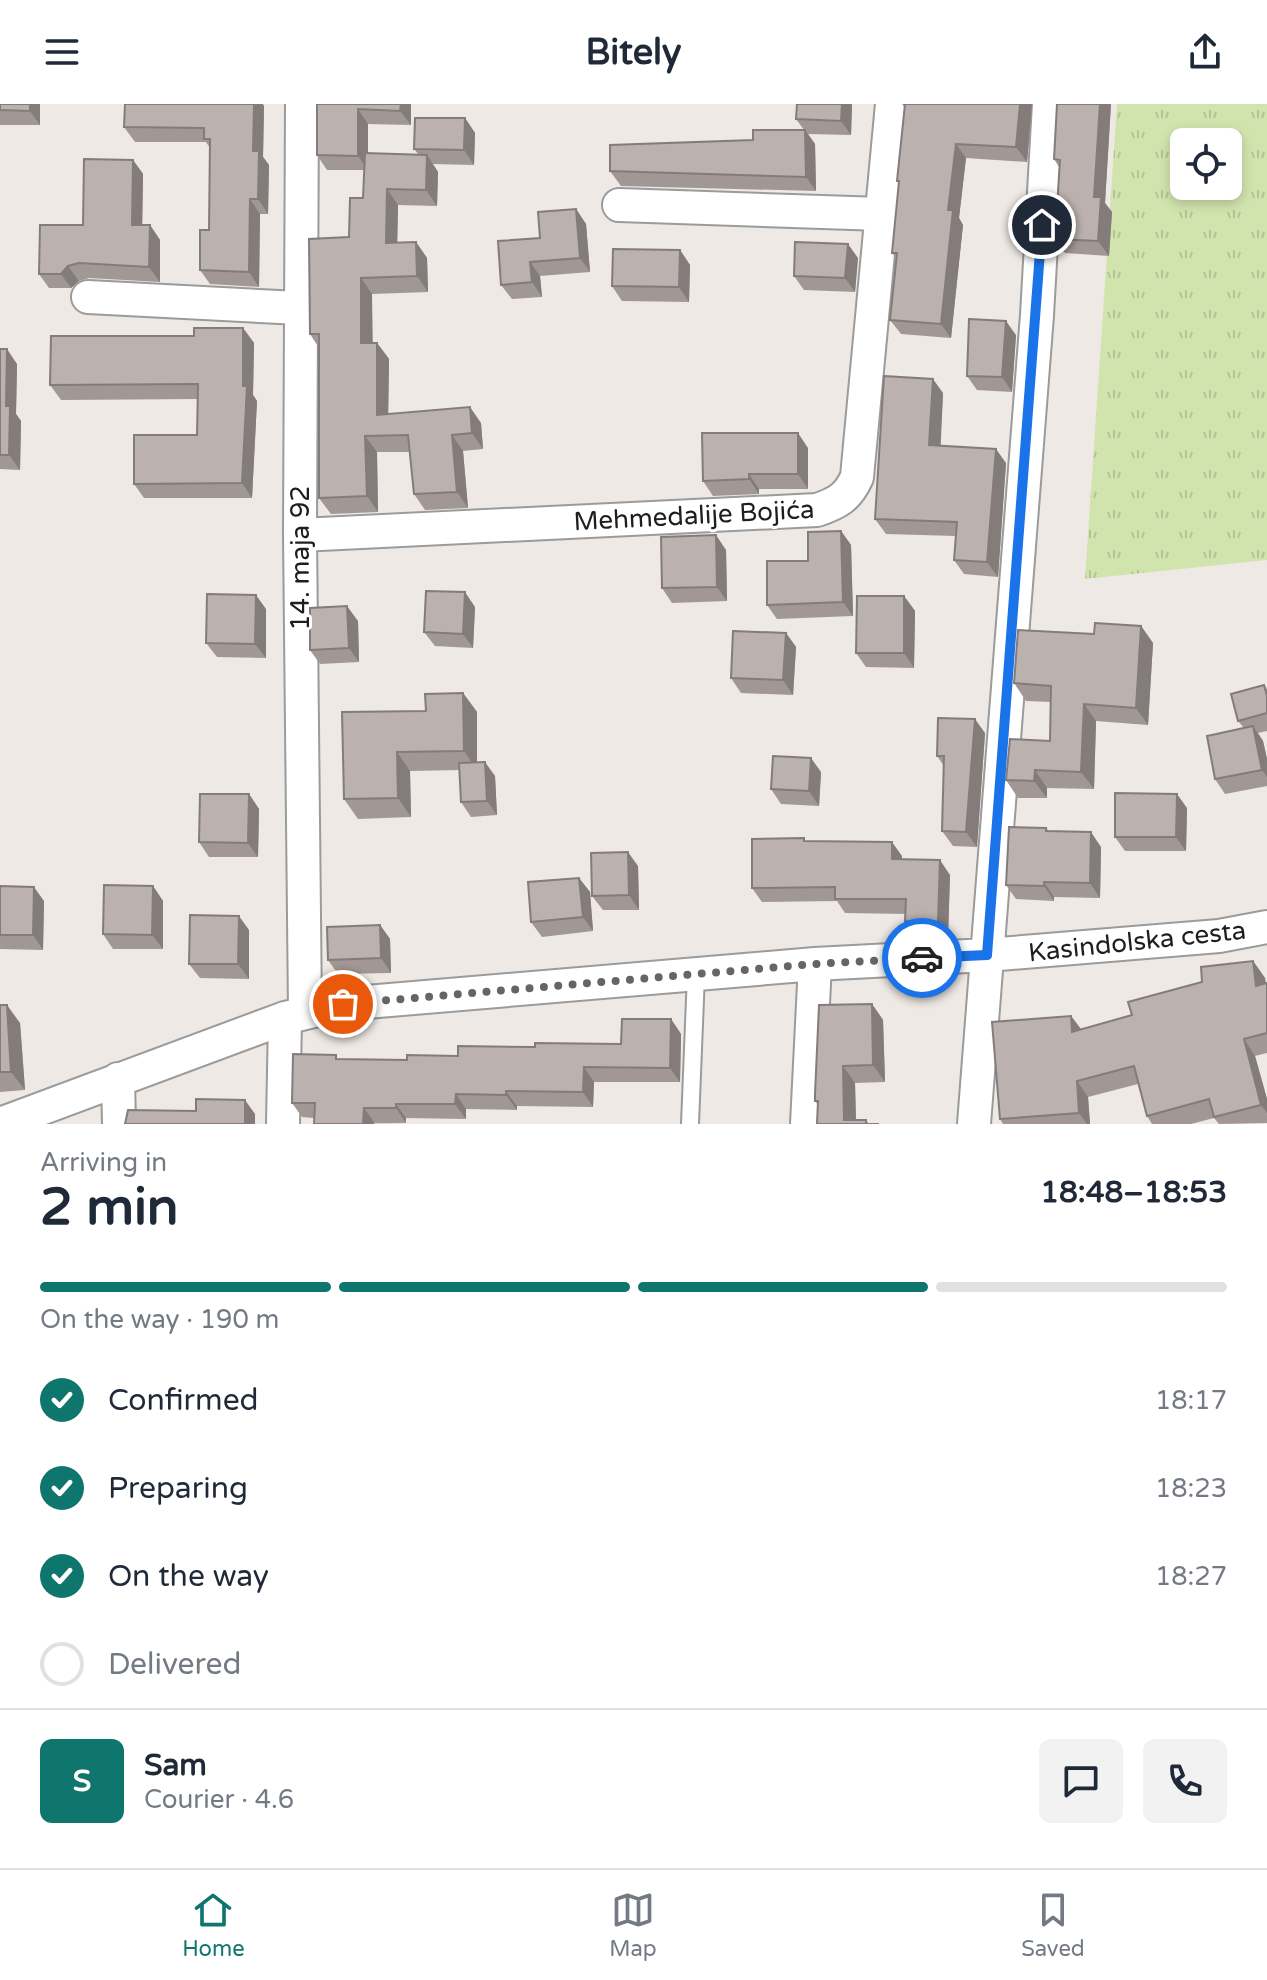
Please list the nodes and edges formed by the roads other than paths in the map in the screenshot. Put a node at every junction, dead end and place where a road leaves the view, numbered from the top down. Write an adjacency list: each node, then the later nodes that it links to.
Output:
1 (302, 104): 7 (street, 14. maja 92)
2 (892, 104): 5 (street, Mehmedalije Bojića)
3 (1049, 104): 10 (street)
4 (619, 205): 5 (street)
5 (882, 214): 8 (street, Mehmedalije Bojića)
6 (88, 297): 7 (street)
7 (299, 308): 8 (street, 14. maja 92)
8 (300, 535): 13 (street, 14. maja 92)
9 (1267, 927): 10 (street, Kasindolska cesta)
10 (987, 955): 11 (street, Kasindolska cesta); 20 (street)
11 (815, 964): 12 (street, Kasindolska cesta); 19 (street)
12 (696, 974): 13 (street, Kasindolska cesta); 18 (lane)
13 (295, 1014): 14 (street, Kasindolska cesta); 17 (street)
14 (118, 1079): 15 (street, Kasindolska cesta); 16 (street)
15 (0, 1124)
16 (119, 1124)
17 (283, 1124)
18 (690, 1124)
19 (807, 1124)
20 (974, 1124)

